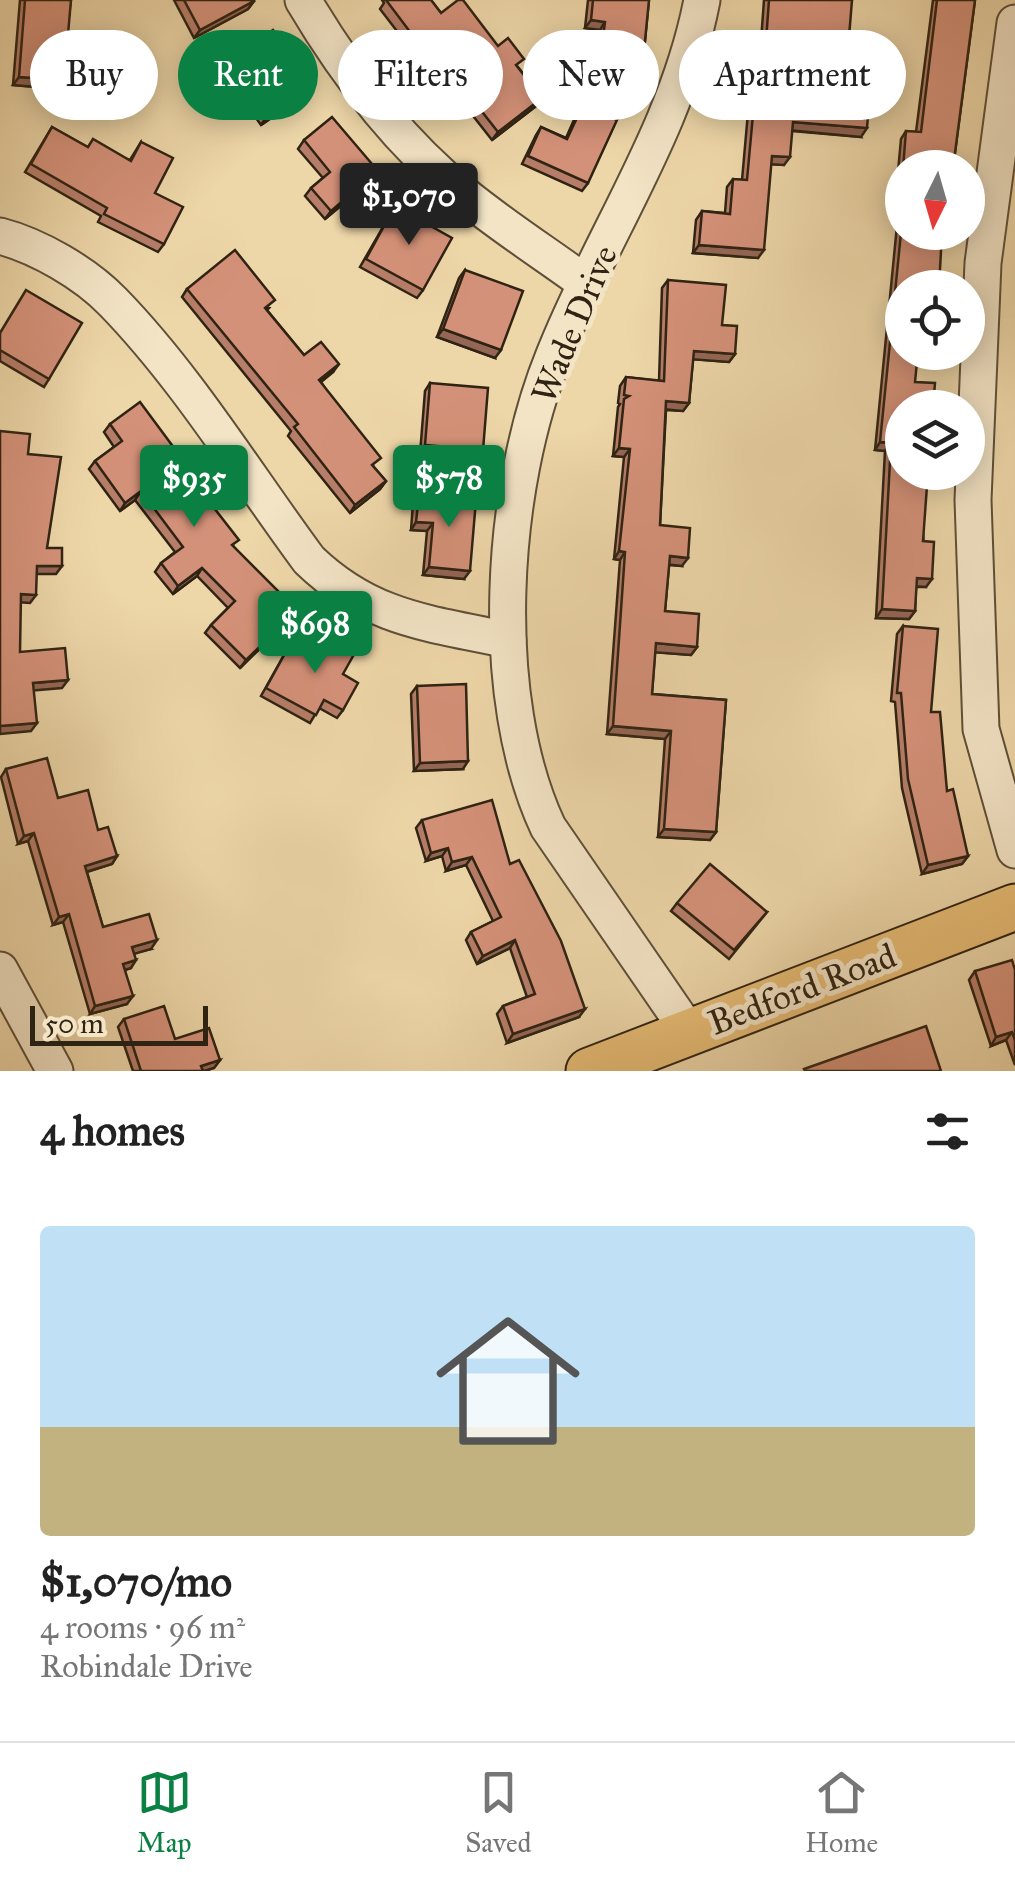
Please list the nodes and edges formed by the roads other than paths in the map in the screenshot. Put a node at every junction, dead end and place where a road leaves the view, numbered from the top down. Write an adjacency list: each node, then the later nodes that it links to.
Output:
1 (303, 0): 6 (street)
2 (702, 0): 6 (street, Wade Drive)
3 (1015, 23): 4 (street)
4 (1012, 67): 8 (street)
5 (0, 236): 7 (street)
6 (587, 284): 7 (street, Wade Drive)
7 (508, 640): 11 (street, Wade Drive)
8 (1015, 850)
9 (1015, 907): 11 (main road, Bedford Road)
10 (0, 970): 12 (street)
11 (689, 1032): 13 (main road, Bedford Road)
12 (55, 1071)
13 (589, 1071)

